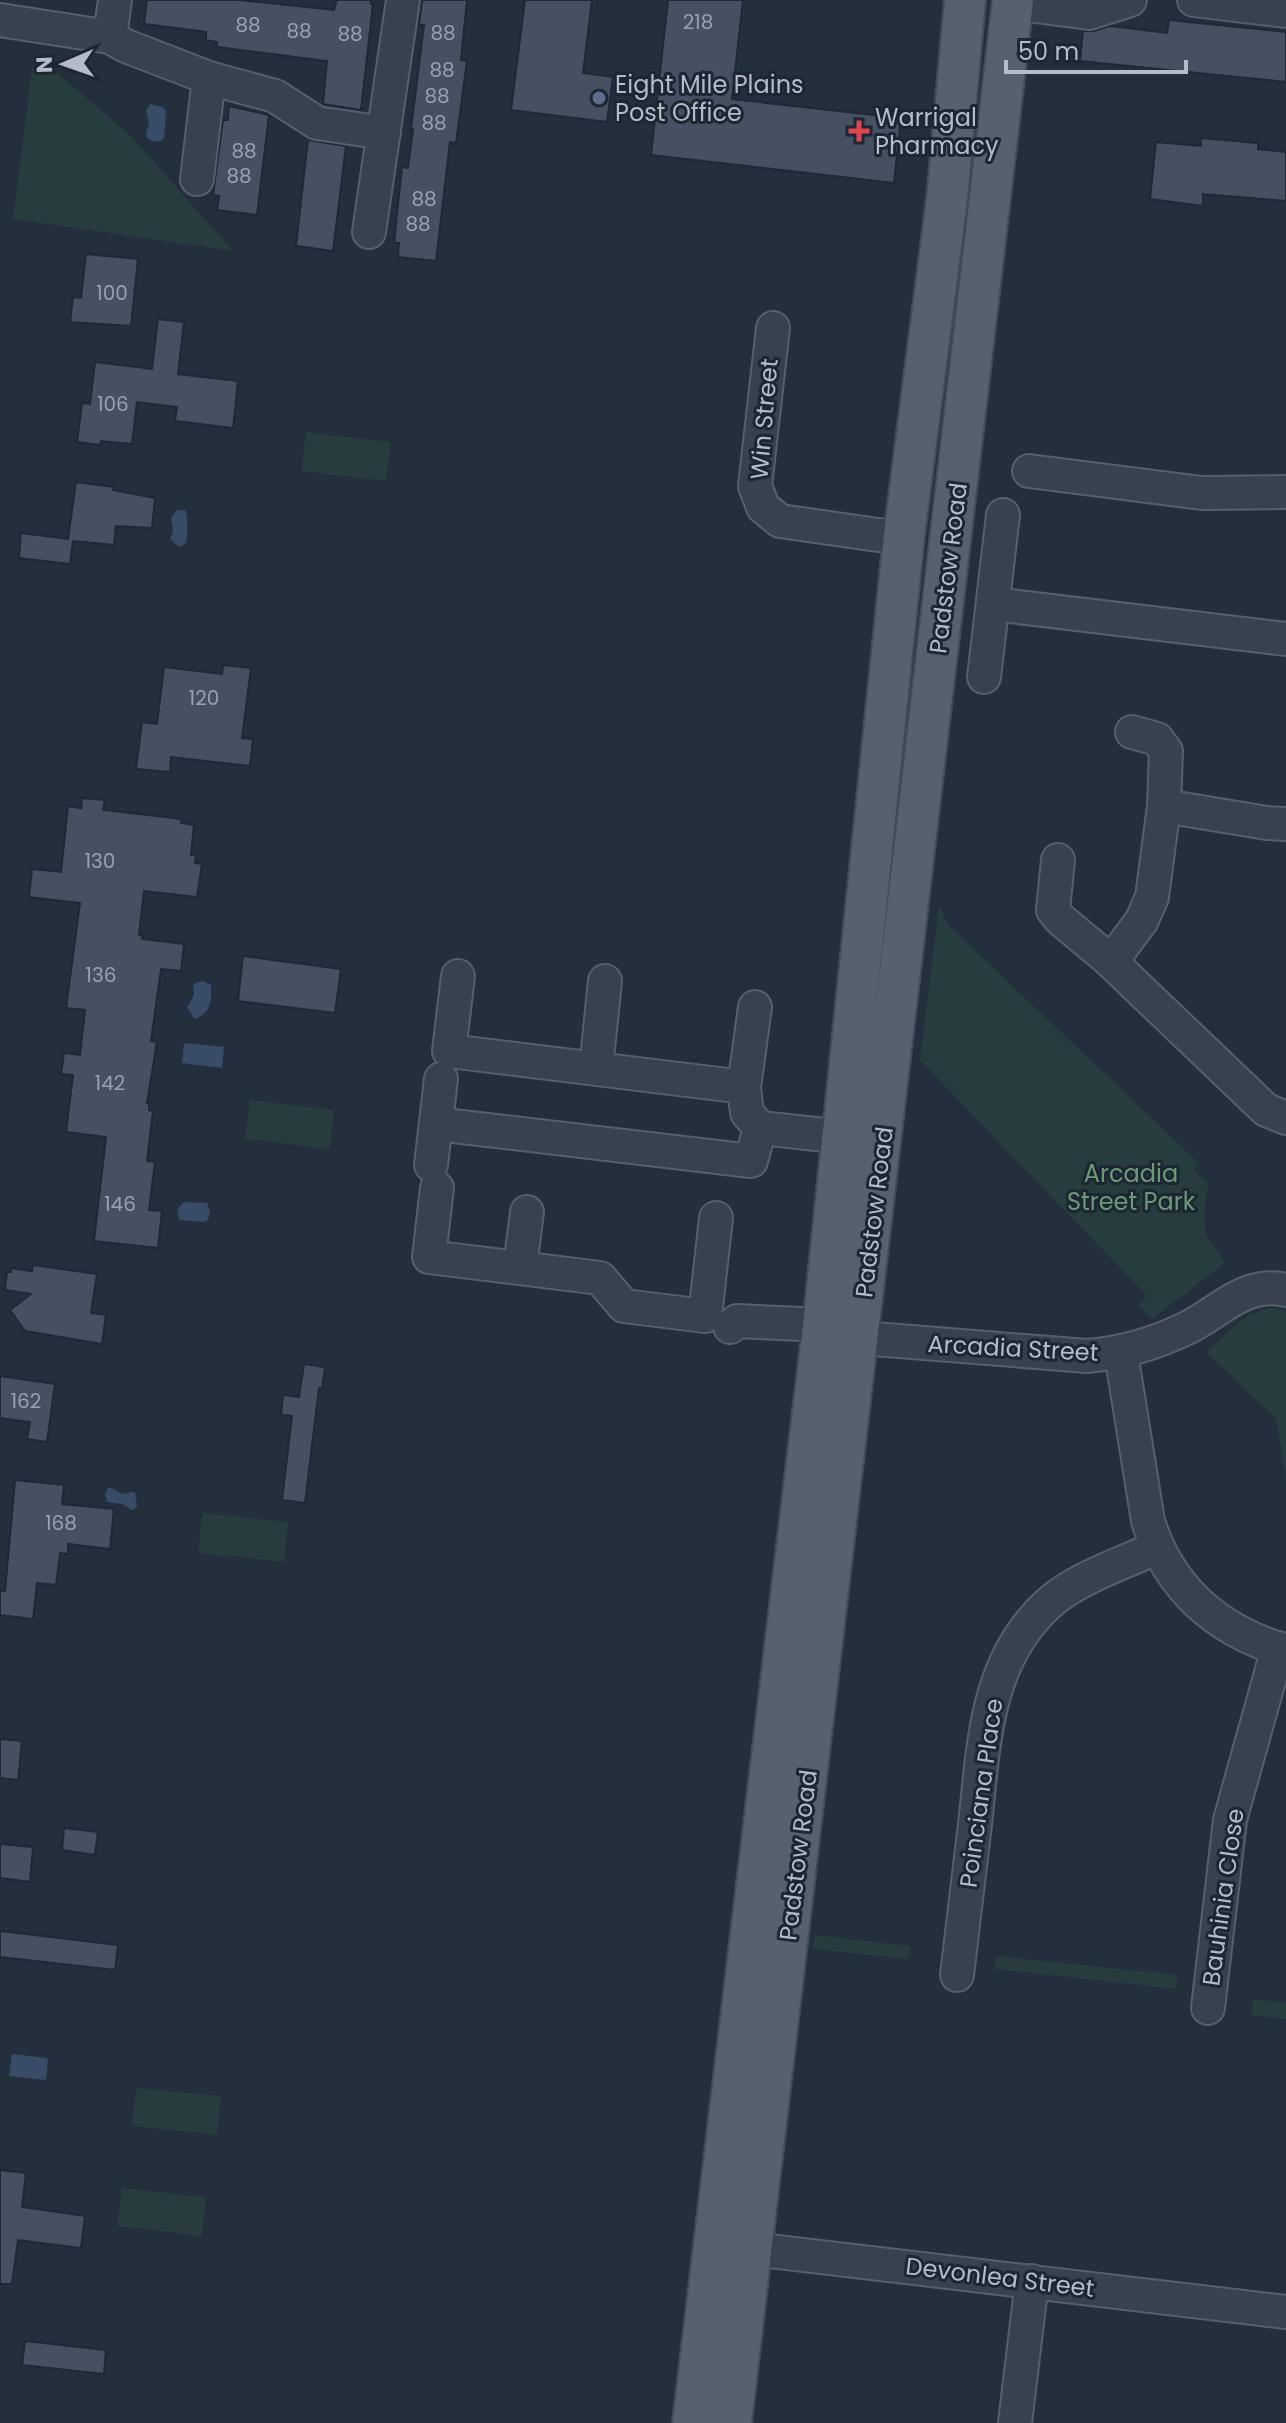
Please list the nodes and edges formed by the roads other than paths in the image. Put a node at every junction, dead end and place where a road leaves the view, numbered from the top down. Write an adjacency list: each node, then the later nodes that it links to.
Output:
1 (115, 0): 9 (street)
2 (403, 0): 11 (street)
3 (965, 0): 18 (main road, Padstow Road)
4 (1130, 0): 6 (street)
5 (1194, 0): 7 (street)
6 (1013, 2): 42 (main road, Padstow Road)
7 (1286, 11)
8 (0, 20): 9 (street)
9 (110, 37): 10 (street)
10 (209, 78): 11 (street); 12 (street)
11 (384, 133): 13 (street)
12 (197, 179)
13 (369, 232)
14 (773, 328): 18 (street, Win Street)
15 (1029, 471): 16 (street)
16 (1286, 492)
17 (1003, 515): 19 (street)
18 (904, 536): 36 (main road, Padstow Road)
19 (993, 604): 20 (street); 21 (street)
20 (1286, 639)
21 (984, 677)
22 (1132, 732): 23 (street)
23 (1164, 806): 24 (street); 26 (street)
24 (1286, 824)
25 (1058, 860): 26 (street)
26 (1111, 962): 33 (street)
27 (458, 976): 30 (street)
28 (605, 981): 30 (street)
29 (755, 1007): 32 (street)
30 (596, 1068): 32 (street)
31 (441, 1079): 34 (street)
32 (744, 1087): 35 (street)
33 (1286, 1118)
34 (436, 1124): 35 (street); 39 (street)
35 (760, 1128): 36 (street)
36 (843, 1137): 42 (main road, Padstow Road)
37 (527, 1212): 39 (street)
38 (716, 1218): 39 (street)
39 (520, 1267)
40 (1286, 1290): 43 (street, Arcadia Street)
41 (730, 1327): 42 (street, Arcadia Street)
42 (841, 1332): 43 (street, Arcadia Street); 48 (main road, Padstow Road); 49 (main road, Padstow Road)
43 (1121, 1353): 44 (street)
44 (1156, 1548): 45 (street); 46 (street, Poinciana Place)
45 (1282, 1650): 47 (street, Bauhinia Close)
46 (957, 1975)
47 (1208, 2008)
48 (713, 2245): 49 (street, Devonlea Street); 52 (main road, Padstow Road)
49 (752, 2249): 50 (street, Devonlea Street); 53 (main road, Padstow Road)
50 (1032, 2281): 51 (street, Devonlea Street); 54 (street)
51 (1286, 2312)
52 (693, 2423)
53 (731, 2423)
54 (1015, 2423)

